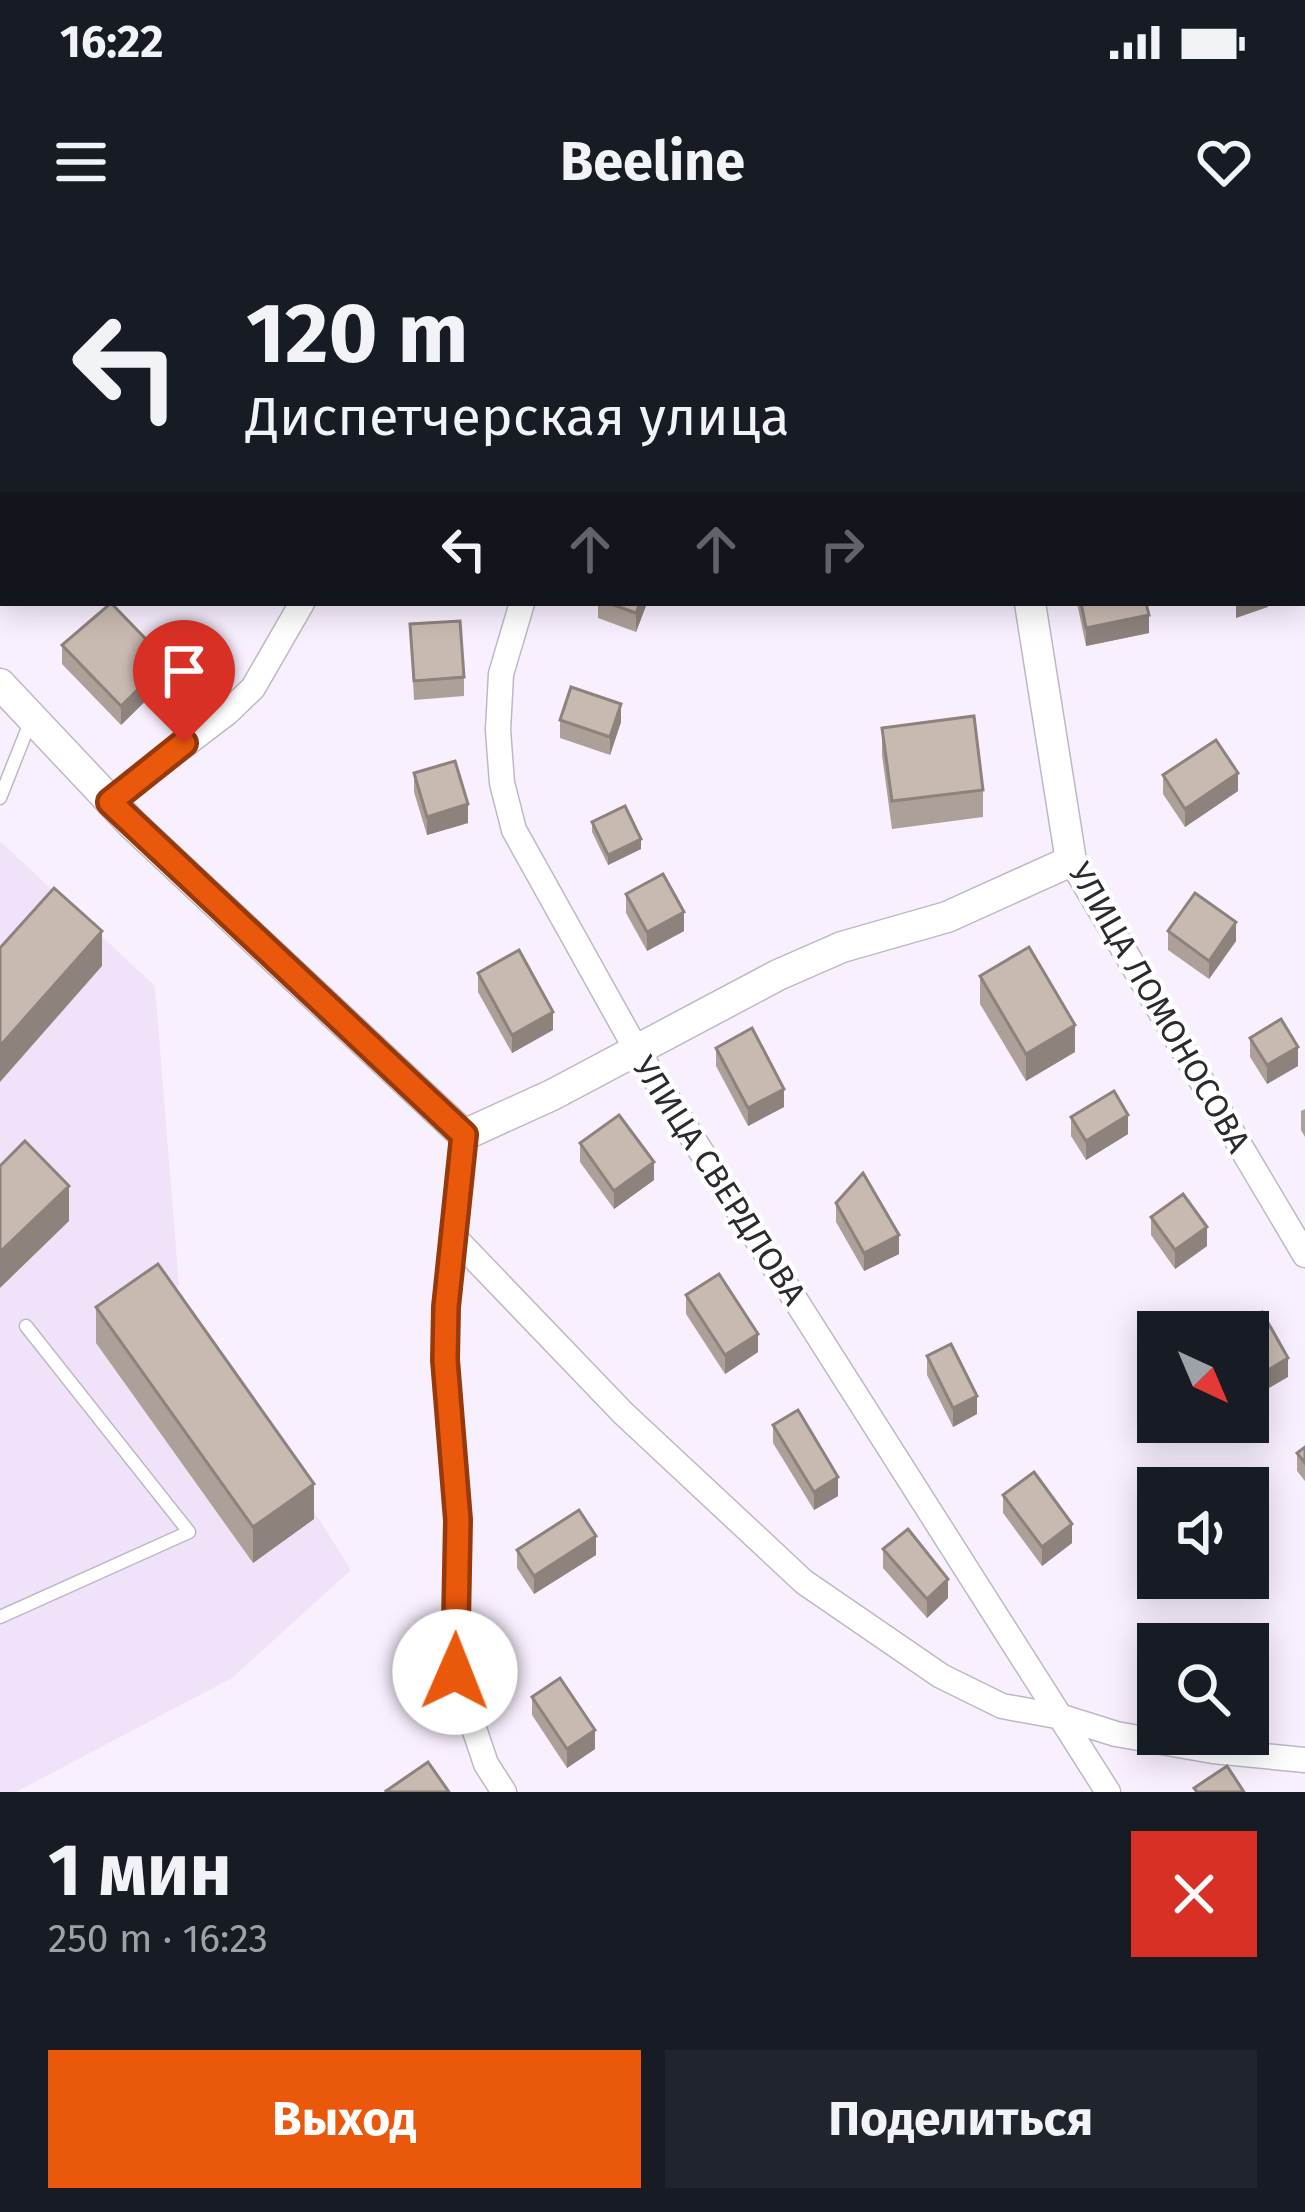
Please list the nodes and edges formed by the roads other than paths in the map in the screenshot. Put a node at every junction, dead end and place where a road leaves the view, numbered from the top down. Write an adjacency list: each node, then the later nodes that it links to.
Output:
1 (300, 606): 7 (street)
2 (521, 606): 9 (street, УЛИЦА СВЕРДЛОВА)
3 (1030, 606): 8 (street, УЛИЦА ЛОМОНОСОВА)
4 (0, 684): 5 (street)
5 (32, 719): 6 (lane); 7 (street)
6 (0, 798)
7 (110, 802): 10 (street)
8 (1071, 861): 9 (street); 12 (street, УЛИЦА ЛОМОНОСОВА)
9 (636, 1049): 10 (street); 15 (street, УЛИЦА СВЕРДЛОВА)
10 (464, 1135): 11 (street)
11 (454, 1238): 15 (street); 17 (street)
12 (1305, 1256)
13 (26, 1326): 14 (lane)
14 (0, 1617)
15 (1062, 1717): 16 (street); 18 (street, УЛИЦА СВЕРДЛОВА)
16 (1305, 1760)
17 (504, 1792)
18 (1108, 1792)

